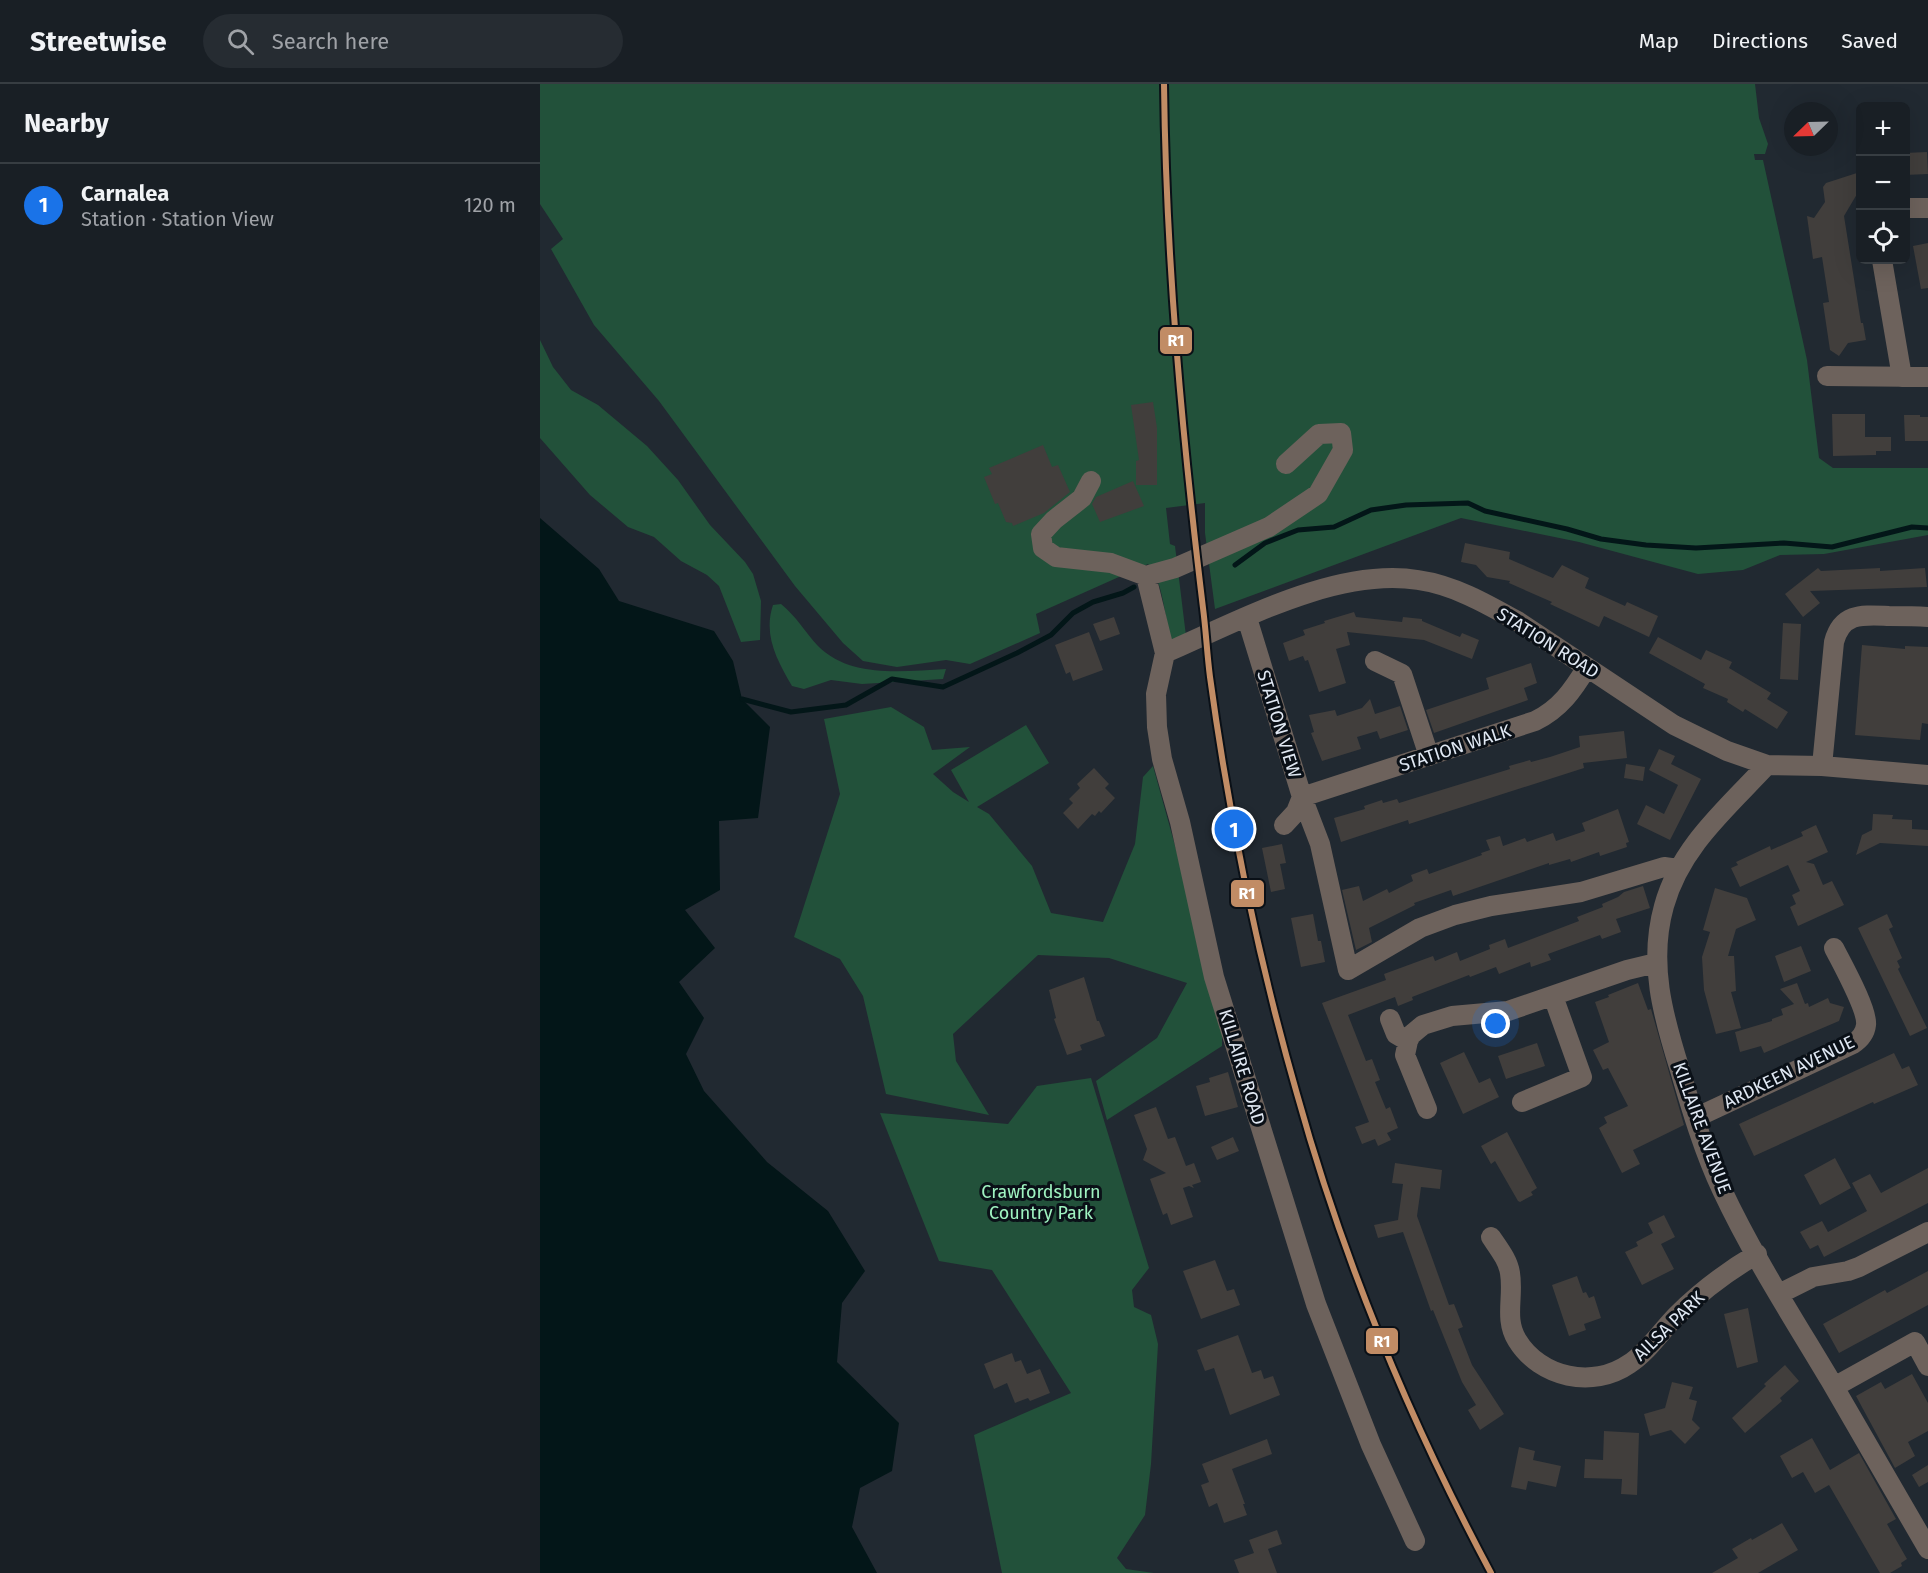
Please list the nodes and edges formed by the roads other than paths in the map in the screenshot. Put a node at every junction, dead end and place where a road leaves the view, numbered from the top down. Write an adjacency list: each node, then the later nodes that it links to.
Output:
1 (1910, 208): 2 (street)
2 (1928, 208)
3 (1883, 264): 5 (street)
4 (1827, 376): 5 (street)
5 (1902, 377): 6 (street)
6 (1928, 377)
7 (1286, 464): 9 (street)
8 (1091, 481): 9 (street)
9 (1146, 576): 12 (street, KILLAIRE ROAD)
10 (1928, 617): 17 (street)
11 (1247, 618): 12 (street, STATION ROAD); 14 (street, STATION ROAD); 19 (street, STATION VIEW)
12 (1165, 652): 36 (street, KILLAIRE ROAD)
13 (1375, 662): 15 (street)
14 (1587, 667): 15 (street, STATION WALK); 16 (street, STATION ROAD)
15 (1429, 756): 19 (street, STATION WALK)
16 (1767, 765): 17 (street, STATION ROAD); 21 (street, KILLAIRE AVENUE)
17 (1822, 766): 18 (street, STATION ROAD)
18 (1928, 775)
19 (1302, 797): 20 (street, STATION VIEW); 21 (street)
20 (1284, 825)
21 (1678, 869): 23 (street, KILLAIRE AVENUE)
22 (1834, 948): 29 (street, ARDKEEN AVENUE)
23 (1656, 963): 24 (street); 29 (street, KILLAIRE AVENUE)
24 (1553, 996): 26 (street); 27 (street)
25 (1390, 1019): 26 (street)
26 (1408, 1041): 28 (street)
27 (1522, 1101)
28 (1427, 1109)
29 (1695, 1118): 32 (street, KILLAIRE AVENUE)
30 (1928, 1232): 33 (street)
31 (1491, 1237): 32 (street, AILSA PARK)
32 (1757, 1254): 33 (street, KILLAIRE AVENUE)
33 (1779, 1294): 35 (street, KILLAIRE AVENUE)
34 (1928, 1366): 35 (street)
35 (1834, 1387): 37 (street, KILLAIRE AVENUE)
36 (1415, 1541)
37 (1928, 1549)

